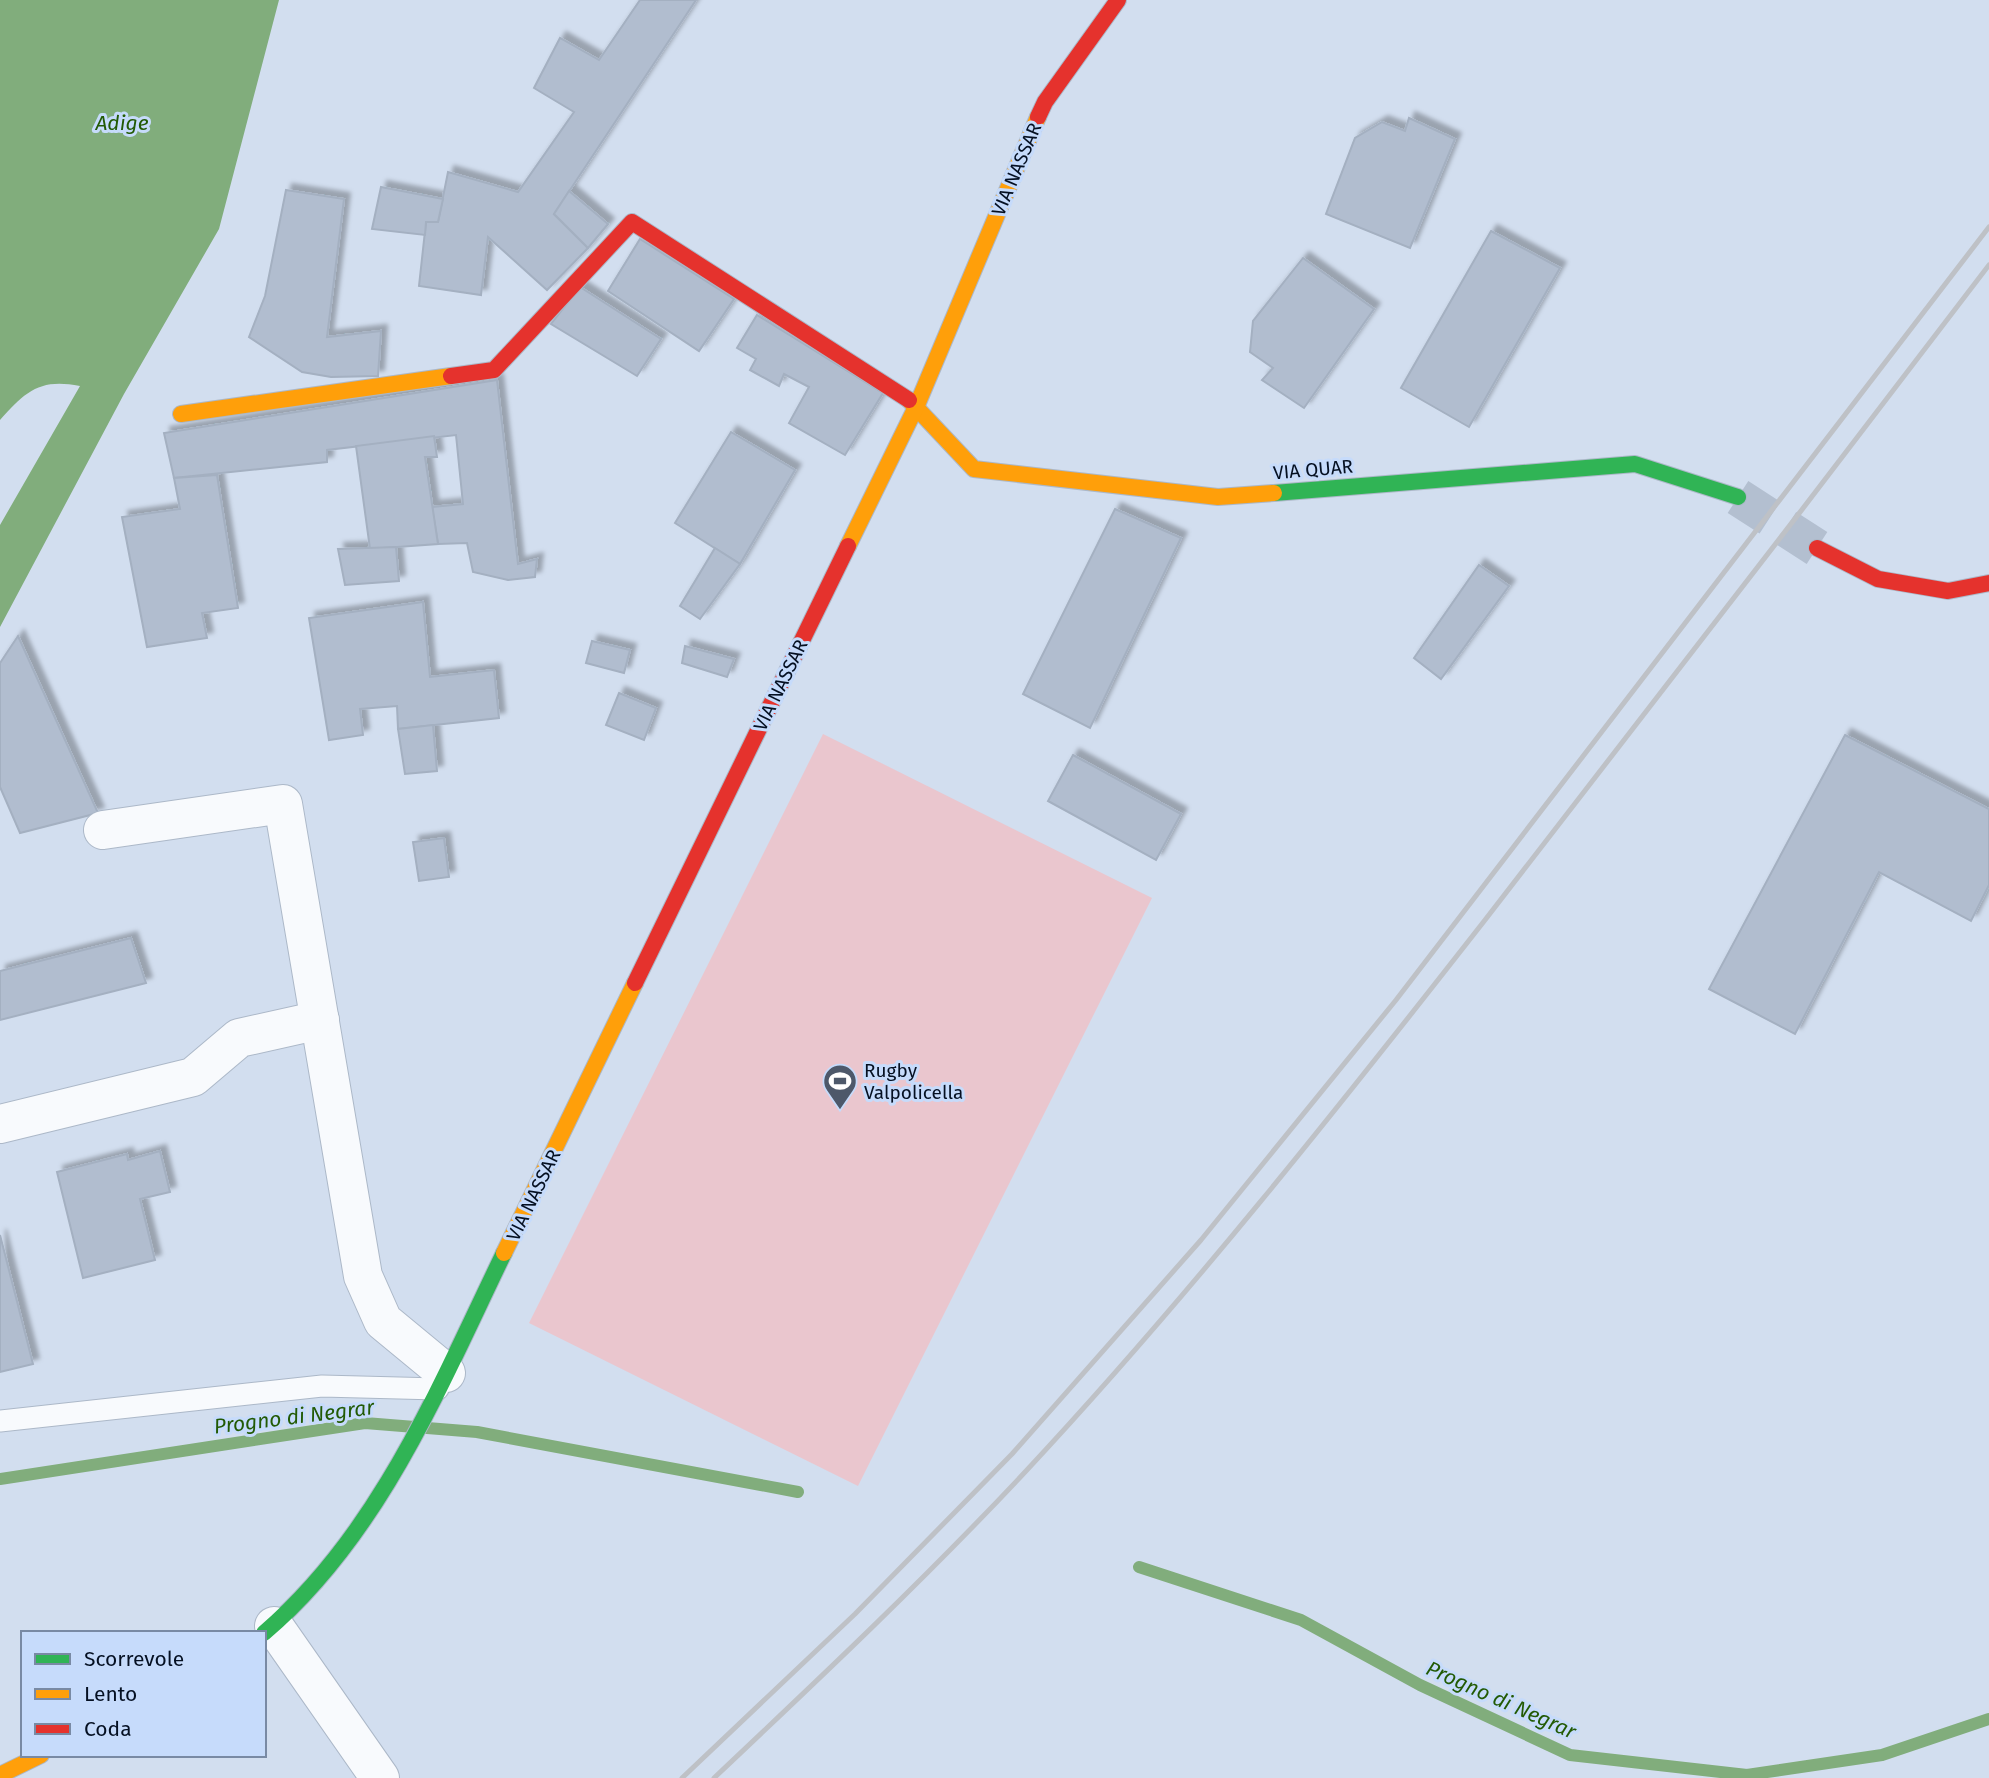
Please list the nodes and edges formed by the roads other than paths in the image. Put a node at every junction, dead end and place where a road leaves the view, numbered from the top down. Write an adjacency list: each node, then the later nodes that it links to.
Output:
1 (1118, 0): 2 (street, VIA NASSAR)
2 (917, 405): 3 (street, VIA QUAR); 4 (street, VIA QUAR); 10 (street, VIA NASSAR)
3 (181, 414)
4 (1738, 498)
5 (1816, 548): 6 (street)
6 (1989, 583)
7 (103, 830): 8 (street)
8 (320, 1020): 9 (street); 10 (street)
9 (0, 1124)
10 (438, 1390): 11 (lane); 12 (street, VIA NASSAR)
11 (0, 1421)
12 (269, 1630): 15 (street)
13 (37, 1757): 14 (street)
14 (0, 1774)
15 (380, 1778)

